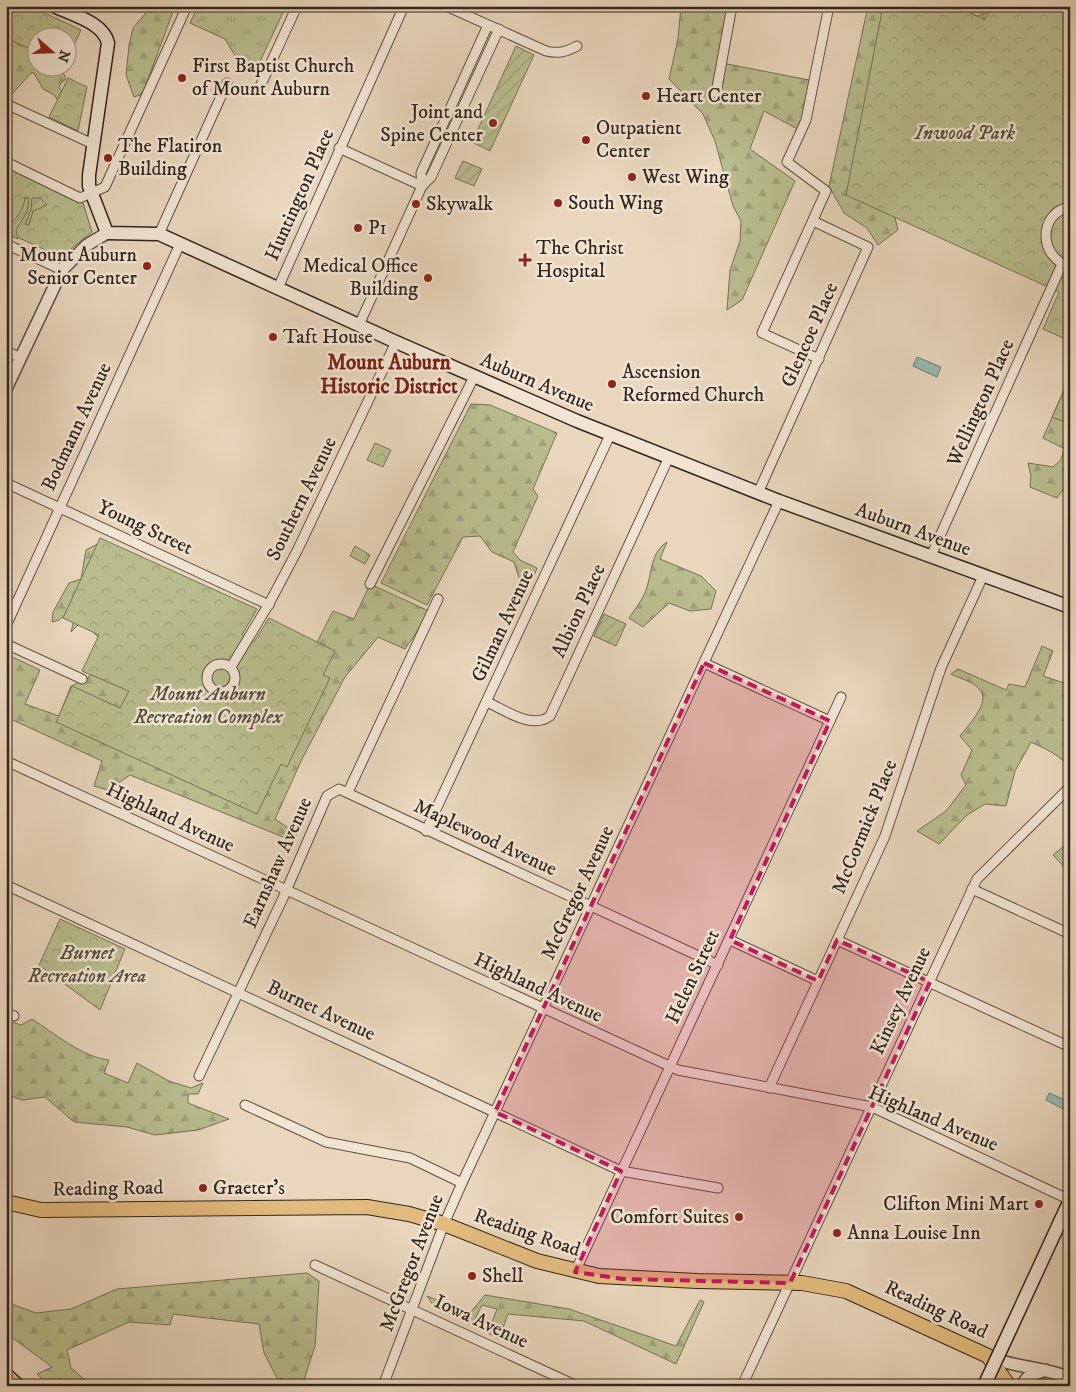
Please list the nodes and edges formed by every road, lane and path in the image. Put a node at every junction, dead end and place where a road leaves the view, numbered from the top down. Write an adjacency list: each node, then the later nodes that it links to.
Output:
1 (54, 6): 17 (main road)
2 (187, 6): 21 (street)
3 (297, 6): 14 (street)
4 (404, 6): 18 (street, Huntington Place)
5 (446, 6): 10 (street)
6 (732, 6): 15 (street)
7 (829, 6): 23 (street)
8 (971, 6): 9 (street)
9 (981, 7)
10 (488, 26): 11 (street); 20 (street)
11 (499, 29): 12 (street); 20 (street)
12 (577, 46)
13 (227, 84): 25 (street)
14 (258, 92)
15 (716, 93)
16 (6, 104): 17 (street)
17 (92, 144): 21 (main road)
18 (339, 148): 20 (street); 30 (street, Huntington Place)
19 (6, 162): 21 (street)
20 (422, 186): 31 (street)
21 (92, 192): 24 (main road)
22 (1070, 207): 28 (street, Wellington Place)
23 (813, 221): 35 (street, Glencoe Place); 35 (street)
24 (107, 233): 25 (main road, Auburn Avenue); 29 (street)
25 (159, 234): 27 (main road, Auburn Avenue)
26 (6, 244): 29 (street)
27 (180, 244): 30 (main road, Auburn Avenue); 43 (street, Bodmann Avenue)
28 (1066, 265): 44 (street, Wellington Place)
29 (62, 270): 34 (street)
30 (278, 288): 31 (main road, Auburn Avenue)
31 (359, 325): 32 (main road, Auburn Avenue)
32 (396, 342): 36 (main road, Auburn Avenue); 48 (street, Southern Avenue)
33 (6, 351): 34 (street)
34 (21, 358): 37 (street)
35 (819, 359): 41 (street, Glencoe Place)
36 (474, 377): 38 (main road, Auburn Avenue); 46 (street)
37 (6, 389)
38 (610, 435): 39 (main road, Auburn Avenue); 56 (street, Gilman Avenue)
39 (669, 457): 41 (main road, Auburn Avenue); 56 (street, Albion Place)
40 (6, 483): 43 (street, Young Street)
41 (758, 493): 42 (main road, Auburn Avenue)
42 (779, 501): 44 (main road, Auburn Avenue); 52 (street, McGregor Avenue)
43 (60, 508): 48 (street, Young Street); 50 (street, Bodmann Avenue)
44 (931, 556): 45 (main road, Auburn Avenue)
45 (983, 576): 49 (main road, Auburn Avenue); 68 (street, McCormick Place)
46 (370, 584)
47 (438, 599): 60 (street)
48 (269, 605): 53 (street, Southern Avenue)
49 (1070, 607)
50 (6, 626)
51 (6, 644): 54 (street)
52 (704, 663): 57 (street); 65 (street, McGregor Avenue)
53 (231, 667)
54 (82, 679)
55 (841, 697): 57 (street, Helen Street)
56 (487, 702): 61 (street, Gilman Avenue)
57 (830, 721): 67 (street, Helen Street)
58 (6, 761): 64 (street, Highland Avenue)
59 (1070, 787): 63 (street, Kinsey Avenue)
60 (348, 792): 61 (street, Maplewood Avenue); 64 (street, Earnshaw Avenue)
61 (426, 831): 65 (street, Maplewood Avenue)
62 (6, 885): 72 (street, Burnet Avenue)
63 (972, 889): 66 (street); 71 (street, Kinsey Avenue)
64 (286, 890): 72 (street, Earnshaw Avenue); 73 (street, Highland Avenue)
65 (591, 906): 69 (street, Maplewood Avenue); 73 (street, McGregor Avenue)
66 (1070, 934)
67 (730, 940): 69 (street, Helen Street); 70 (street)
68 (837, 940): 70 (street, McCormick Place); 71 (street)
69 (718, 965): 75 (street, Helen Street)
70 (818, 981): 77 (street, McCormick Place)
71 (930, 982): 74 (street); 79 (street, Kinsey Avenue)
72 (238, 993): 76 (street, Earnshaw Avenue); 80 (street, Burnet Avenue)
73 (544, 1010): 75 (street, Highland Avenue); 80 (street, McGregor Avenue)
74 (1070, 1047)
75 (670, 1067): 77 (street, Highland Avenue); 81 (street, Helen Street)
76 (199, 1076)
77 (769, 1088): 79 (street, Highland Avenue)
78 (245, 1104): 82 (street)
79 (872, 1107): 84 (street, Highland Avenue); 89 (street, Kinsey Avenue)
80 (495, 1112): 81 (street, Burnet Avenue); 82 (street, McGregor Avenue)
81 (621, 1171): 83 (street, Burnet Avenue); 88 (street, Helen Street)
82 (462, 1183): 86 (street, McGregor Avenue)
83 (718, 1188)
84 (1070, 1200): 99 (main road, bridge)
85 (6, 1202): 86 (main road, Reading Road)
86 (444, 1224): 88 (main road, Reading Road); 90 (street, McGregor Avenue)
87 (315, 1265): 90 (street, Iowa Avenue)
88 (575, 1272): 89 (main road, Reading Road)
89 (790, 1283): 91 (main road, Reading Road); 98 (street, Kinsey Avenue)
90 (411, 1308): 96 (street, McGregor Avenue); 97 (street, Iowa Avenue)
91 (988, 1356): 92 (street); 100 (main road, Reading Road)
92 (1047, 1369): 94 (street); 101 (street)
93 (6, 1377): 95 (highway)
94 (1070, 1378)
95 (16, 1386)
96 (382, 1386)
97 (577, 1386)
98 (742, 1386)
99 (984, 1386)
100 (1009, 1386)
101 (1021, 1386)

